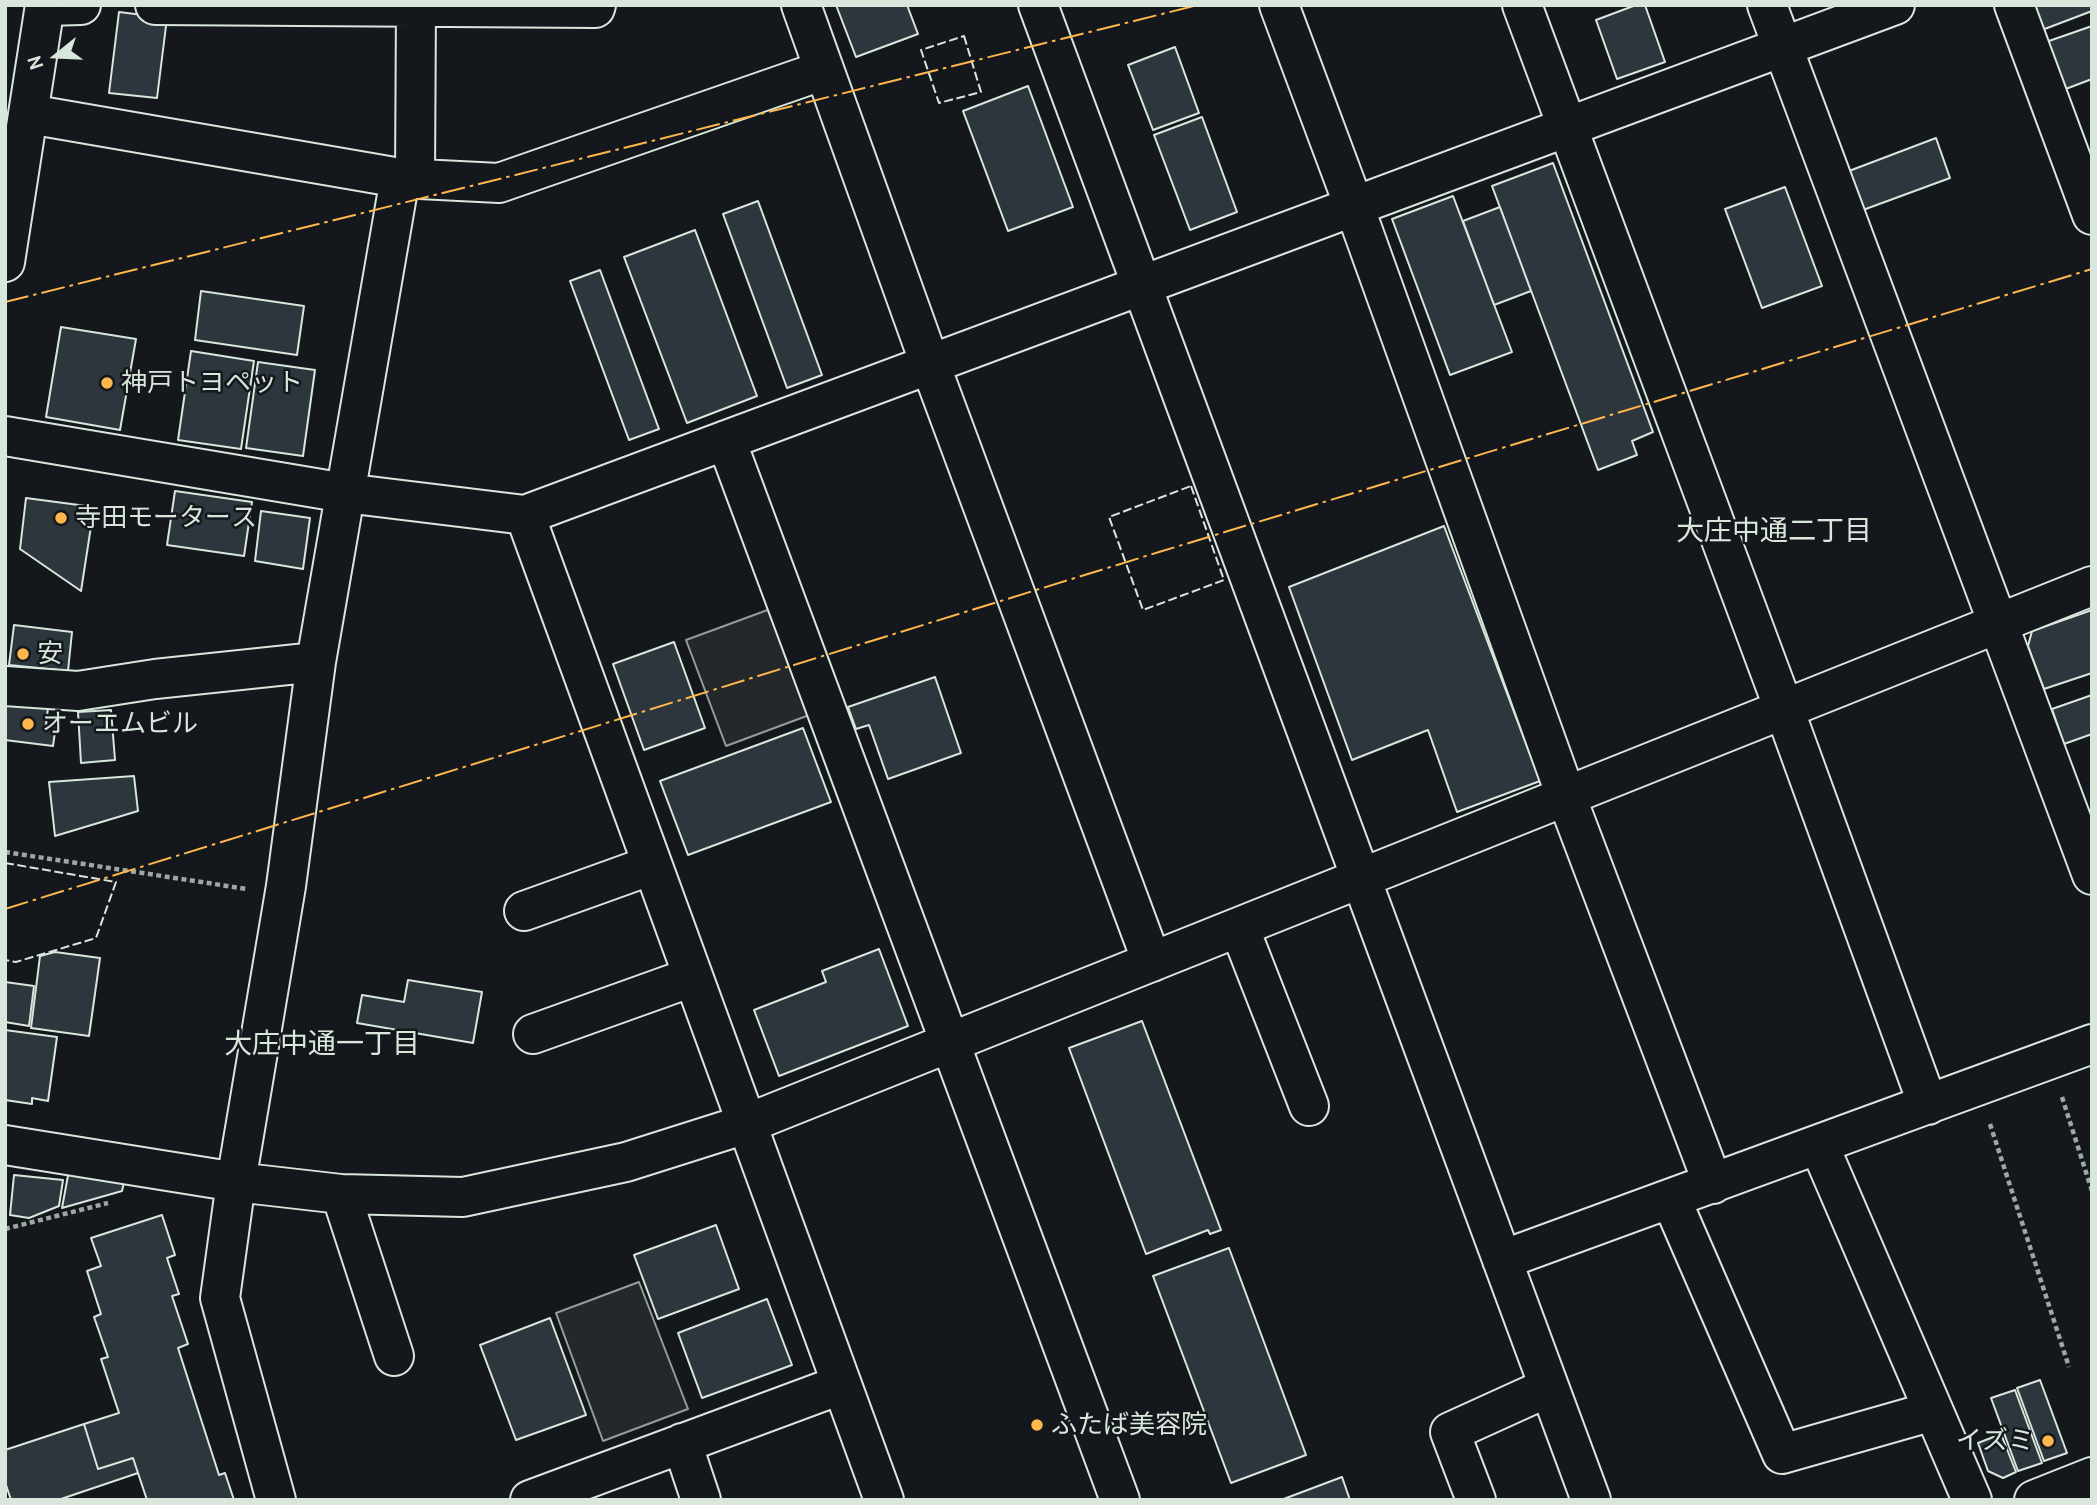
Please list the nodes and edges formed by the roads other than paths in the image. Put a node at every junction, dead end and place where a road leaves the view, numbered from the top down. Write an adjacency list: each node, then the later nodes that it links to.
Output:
1 (80, 5): 11 (main road)
2 (155, 5): 12 (main road)
3 (596, 5): 12 (main road)
4 (801, 5): 14 (main road)
5 (1038, 5): 21 (main road)
6 (1279, 5): 18 (main road)
7 (1522, 5): 16 (main road)
8 (1767, 5): 13 (main road)
9 (1895, 5): 13 (main road)
10 (2014, 5): 19 (main road)
11 (45, 6): 15 (main road)
12 (416, 6): 17 (main road)
13 (1783, 47): 16 (main road); 28 (main road)
14 (824, 70): 17 (main road); 22 (main road)
15 (29, 114): 17 (main road); 20 (main road)
16 (1568, 127): 18 (main road); 31 (main road)
17 (407, 179): 25 (main road)
18 (1354, 206): 21 (main road); 32 (main road)
19 (2092, 215)
20 (5, 262)
21 (1143, 285): 22 (main road); 35 (main road)
22 (930, 364): 24 (main road); 38 (main road)
23 (5, 436): 25 (main road)
24 (726, 440): 26 (main road); 41 (main road)
25 (345, 493): 26 (main road); 29 (main road)
26 (525, 515): 33 (main road)
27 (2092, 586): 28 (main road)
28 (1998, 623): 31 (main road); 34 (main road)
29 (316, 662): 30 (main road); 48 (main road)
30 (5, 687)
31 (1784, 709): 32 (main road); 43 (main road)
32 (1566, 796): 35 (main road); 49 (main road)
33 (652, 865): 36 (main road); 39 (main road)
34 (2092, 875)
35 (1361, 878): 37 (main road); 52 (main road)
36 (524, 911)
37 (1239, 927): 38 (main road); 44 (main road)
38 (1152, 962): 41 (main road)
39 (692, 977): 40 (main road); 45 (main road)
40 (533, 1034)
41 (950, 1043): 45 (main road); 63 (main road)
42 (2092, 1044): 43 (main road)
43 (1928, 1105): 47 (main road)
44 (1309, 1106)
45 (746, 1125): 50 (main road); 54 (main road)
46 (5, 1145): 48 (main road)
47 (1819, 1145): 49 (main road); 56 (main road)
48 (236, 1182): 50 (main road); 59 (main road)
49 (1713, 1184): 51 (main road)
50 (341, 1194): 53 (main road)
51 (1671, 1199): 52 (main road); 56 (main road)
52 (1502, 1260): 55 (main road)
53 (394, 1356)
54 (840, 1385): 57 (main road); 62 (main road)
55 (1549, 1387): 64 (main road); 65 (main road)
56 (1934, 1410): 66 (main road)
57 (682, 1443): 60 (main road); 61 (main road)
58 (2092, 1477): 67 (main road)
59 (276, 1500)
60 (530, 1500)
61 (701, 1500)
62 (884, 1500)
63 (1120, 1500)
64 (1476, 1500)
65 (1591, 1500)
66 (1972, 1500)
67 (2034, 1500)

